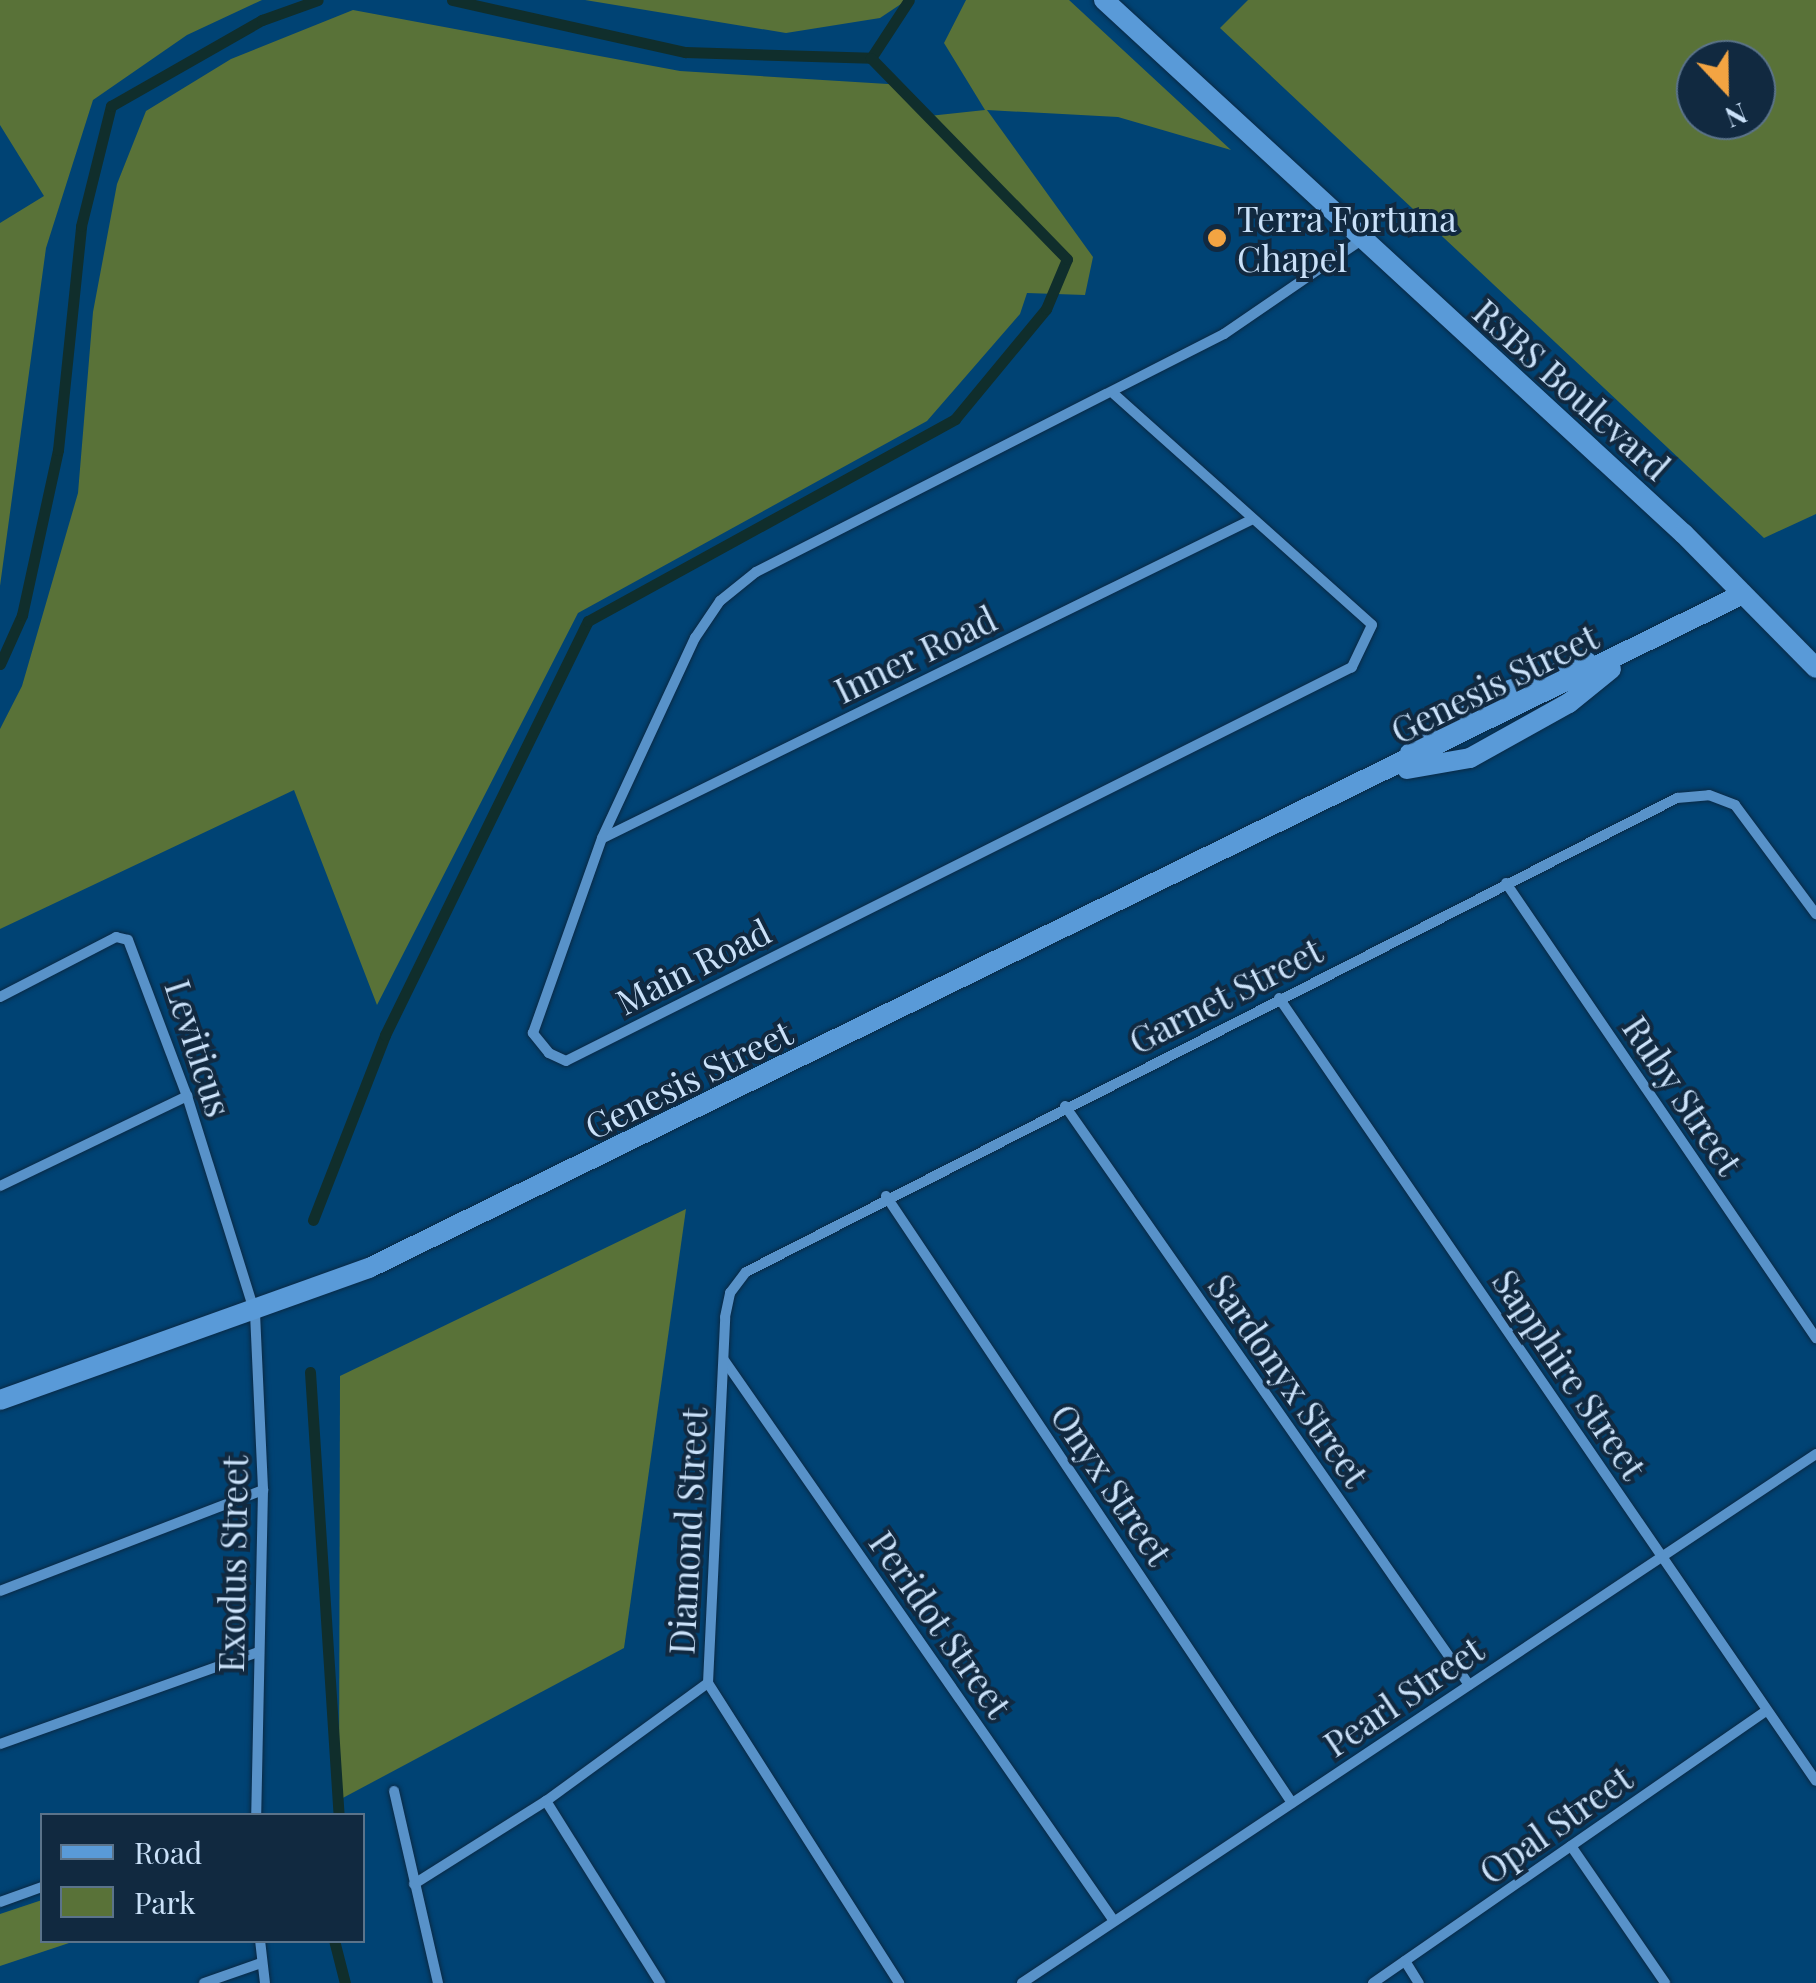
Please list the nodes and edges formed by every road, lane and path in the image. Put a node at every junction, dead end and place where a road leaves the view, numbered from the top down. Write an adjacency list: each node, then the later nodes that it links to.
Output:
1 (1104, 0): 2 (street, RSBS Boulevard)
2 (1360, 240): 3 (street, Main Road); 5 (street, RSBS Boulevard)
3 (1114, 394): 4 (street, Main Road); 9 (street, Main Road)
4 (1253, 519): 9 (street, Inner Road); 9 (street, Main Road)
5 (1744, 594): 6 (street, Genesis Street); 7 (street, RSBS Boulevard)
6 (1632, 652): 8 (street, Genesis Street); 8 (street, Genesis Street)
7 (1816, 668)
8 (1386, 773): 19 (street, Genesis Street)
9 (602, 838)
10 (1506, 883): 11 (street, Garnet Street); 13 (street, Garnet Street); 20 (street, Ruby Street)
11 (1816, 914)
12 (0, 998): 14 (street, Leviticus)
13 (1279, 998): 15 (street, Garnet Street); 25 (street, Sapphire Street)
14 (187, 1096): 16 (street); 19 (street, Leviticus)
15 (1065, 1106): 17 (street, Garnet Street); 29 (street, Sardonyx Street)
16 (0, 1186)
17 (886, 1196): 18 (street, Garnet Street); 35 (street, Onyx Street)
18 (746, 1272): 21 (street, Diamond Street)
19 (255, 1313): 22 (street, Genesis Street); 24 (street, Exodus Street)
20 (1816, 1338)
21 (723, 1358): 28 (street, Diamond Street); 41 (street, Peridot Street)
22 (0, 1400)
23 (1816, 1454): 25 (street, Pearl Street)
24 (262, 1490): 26 (street); 27 (street, Exodus Street)
25 (1662, 1556): 29 (street, Pearl Street); 30 (street, Sapphire Street)
26 (0, 1590)
27 (258, 1652): 31 (street); 36 (street, Exodus Street)
28 (708, 1683): 34 (street, Diamond Street); 49 (street)
29 (1469, 1685): 35 (street, Pearl Street)
30 (1767, 1710): 32 (street, Sapphire Street); 37 (street, Opal Street)
31 (0, 1744)
32 (1816, 1781)
33 (394, 1791): 38 (street)
34 (546, 1801): 38 (street, Diamond Street); 48 (street)
35 (1292, 1803): 41 (street, Pearl Street)
36 (253, 1813)
37 (1571, 1846): 43 (street, Opal Street); 53 (street)
38 (414, 1884): 47 (street)
39 (40, 1888): 40 (street)
40 (0, 1902)
41 (1114, 1922): 50 (street, Pearl Street)
42 (260, 1943): 44 (street)
43 (1404, 1962): 51 (street, Opal Street); 52 (street)
44 (260, 1963): 45 (street); 46 (street)
45 (204, 1983)
46 (265, 1983)
47 (438, 1983)
48 (660, 1983)
49 (900, 1983)
50 (1022, 1983)
51 (1373, 1983)
52 (1419, 1983)
53 (1665, 1983)

